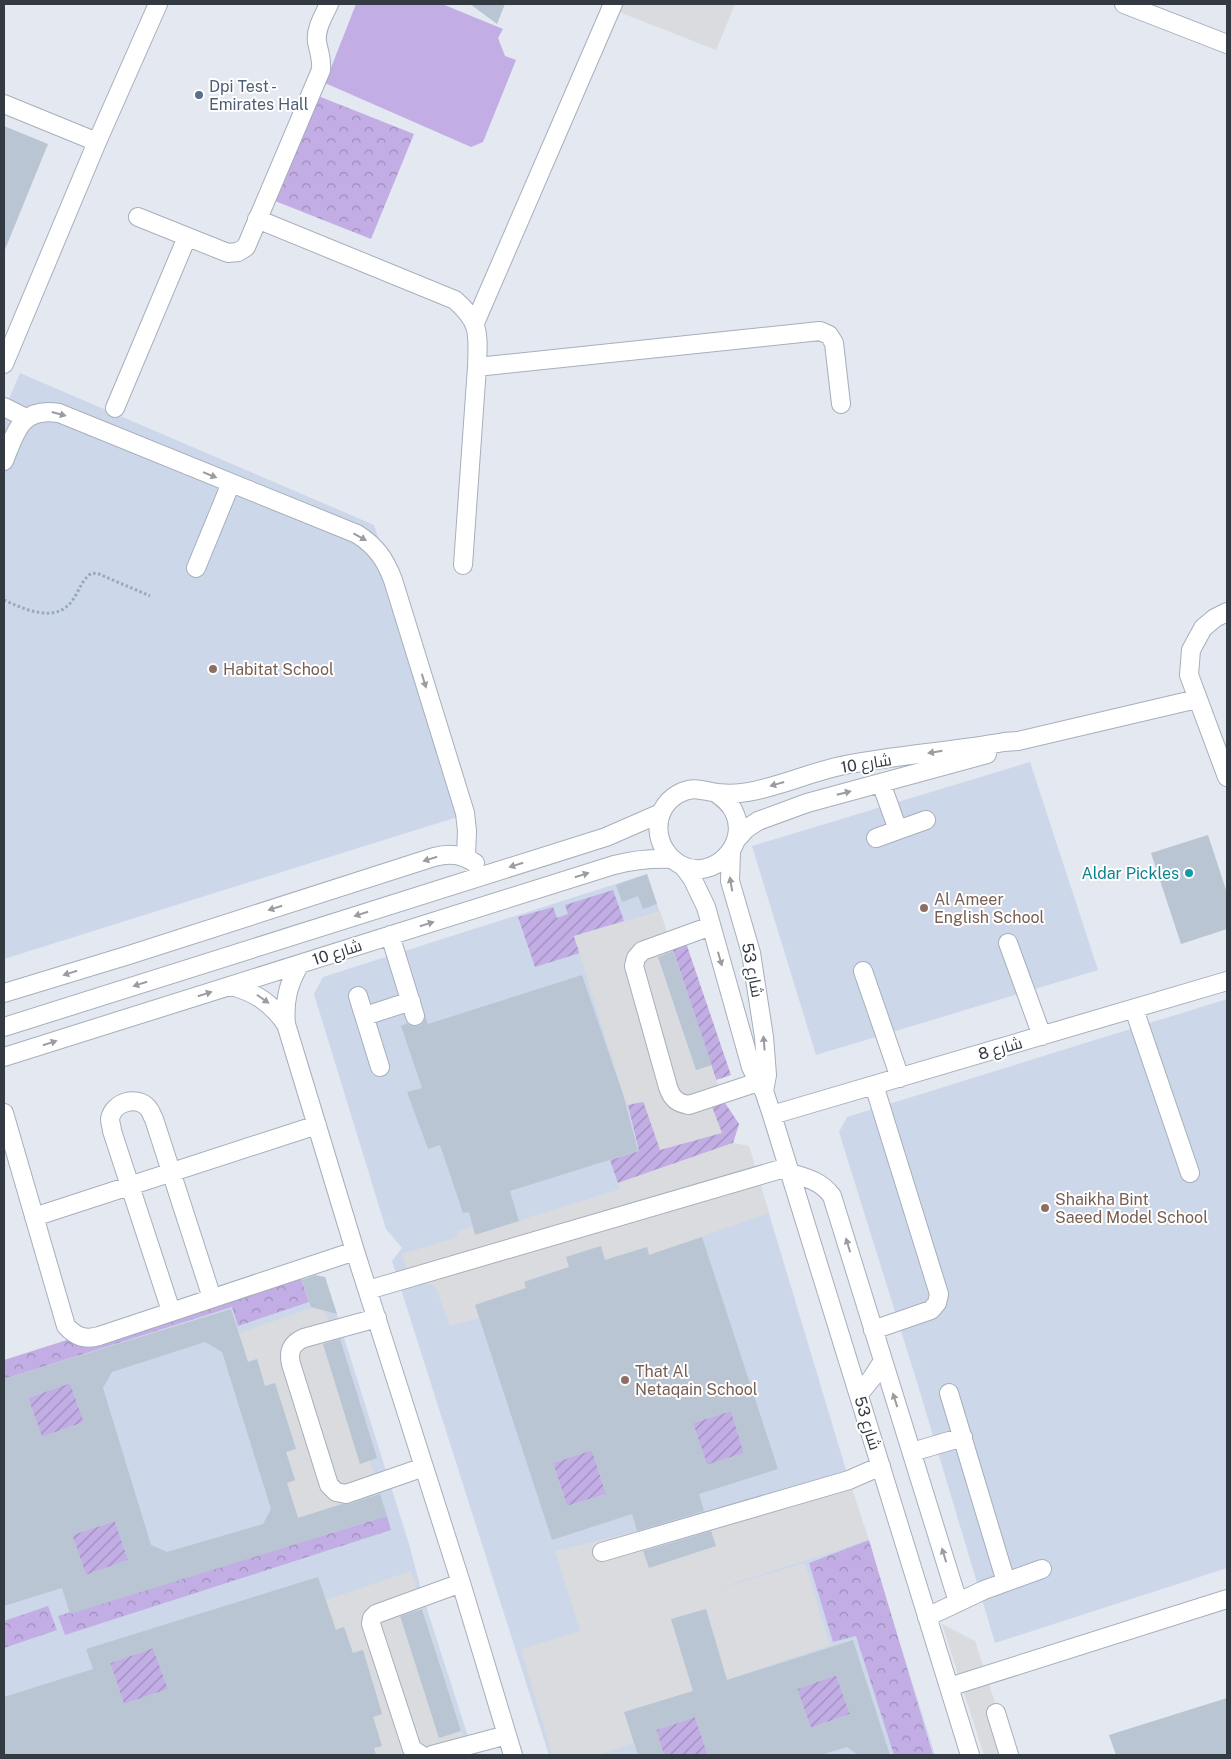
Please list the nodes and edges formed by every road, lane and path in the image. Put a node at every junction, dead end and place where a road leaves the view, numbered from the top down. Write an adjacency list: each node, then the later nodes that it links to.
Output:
1 (158, 4): 7 (street)
2 (329, 4): 9 (street)
3 (613, 4): 11 (street)
4 (1124, 4): 5 (street)
5 (1227, 44)
6 (4, 104): 7 (street)
7 (97, 142): 12 (street)
8 (138, 217): 10 (street)
9 (257, 219): 10 (street); 11 (street)
10 (186, 237): 16 (street)
11 (475, 323): 13 (street)
12 (4, 364)
13 (477, 366): 14 (street); 20 (street)
14 (841, 404)
15 (4, 407): 17 (street)
16 (115, 408)
17 (26, 418): 18 (street); 19 (street, one-way to 19)
18 (4, 461)
19 (231, 483): 21 (street); 36 (street, one-way to 36)
20 (463, 565)
21 (196, 568)
22 (150, 596): 23 (path)
23 (4, 600)
24 (1227, 612): 25 (street)
25 (1197, 699): 26 (street, شارع 10); 28 (street)
26 (1018, 741): 27 (street, شارع 10, one-way to 27); 29 (street, شارع 10)
27 (882, 760): 29 (street); 30 (street, شارع 10, one-way to 30)
28 (1227, 777)
29 (884, 782): 33 (street); 35 (street, شارع 10, one-way to 29)
30 (716, 793): 31 (street); 35 (street)
31 (661, 813): 37 (street); 38 (street, شارع 10, one-way to 38)
32 (926, 820): 33 (street)
33 (898, 830): 34 (street)
34 (876, 838)
35 (734, 845): 37 (street); 57 (street, شارع 53, one-way to 35)
36 (466, 857): 38 (street); 46 (street, one-way to 46)
37 (677, 863): 39 (street, شارع 53); 40 (street, شارع 10, one-way to 37)
38 (490, 873): 51 (street, شارع 10, one-way to 51)
39 (711, 926): 57 (street, شارع 53, one-way to 57); 57 (street)
40 (390, 936): 42 (street, شارع 10); 49 (street)
41 (1008, 944): 52 (street)
42 (300, 964): 45 (street, شارع 10); 50 (street)
43 (863, 971): 55 (street)
44 (1227, 981): 48 (street, شارع 8)
45 (232, 986): 50 (street, one-way to 50); 53 (street, شارع 10, one-way to 45)
46 (5, 990)
47 (358, 996): 49 (street)
48 (1134, 1009): 52 (street, شارع 8); 63 (street)
49 (365, 1016): 54 (street)
50 (286, 1024): 60 (street)
51 (4, 1027)
52 (1042, 1036): 55 (street, شارع 8)
53 (4, 1057)
54 (380, 1067)
55 (900, 1078): 56 (street, شارع 8)
56 (874, 1085): 59 (street, شارع 8); 71 (street)
57 (761, 1086): 59 (street, شارع 53)
58 (4, 1113): 65 (street)
59 (772, 1115): 61 (street, شارع 53)
60 (316, 1124): 62 (street); 66 (street)
61 (789, 1170): 67 (street); 71 (street, one-way to 61); 74 (street, شارع 53)
62 (171, 1172): 64 (street); 64 (street); 68 (street)
63 (1190, 1173)
64 (130, 1185): 65 (street); 69 (street)
65 (34, 1217): 69 (street)
66 (355, 1251): 67 (street); 68 (street)
67 (368, 1290): 70 (street)
68 (212, 1298): 69 (street)
69 (171, 1311)
70 (377, 1318): 77 (street); 77 (street)
71 (873, 1330): 72 (street)
72 (882, 1361): 74 (street); 76 (street, one-way to 72)
73 (949, 1393): 75 (street)
74 (859, 1394): 78 (street, شارع 53)
75 (963, 1437): 76 (street); 81 (street)
76 (912, 1452): 84 (street, one-way to 76)
77 (424, 1466): 82 (street)
78 (881, 1466): 79 (street); 85 (street, شارع 53)
79 (602, 1552)
80 (1042, 1569): 81 (street)
81 (1006, 1582): 84 (street)
82 (460, 1583): 88 (street); 89 (street)
83 (1227, 1600): 86 (street)
84 (958, 1602): 85 (street)
85 (927, 1617): 86 (street, شارع 53)
86 (949, 1687): 92 (street, شارع 53)
87 (996, 1712): 93 (street)
88 (507, 1735): 90 (street); 91 (street)
89 (421, 1755)
90 (432, 1755)
91 (513, 1755)
92 (970, 1755)
93 (1009, 1755)

